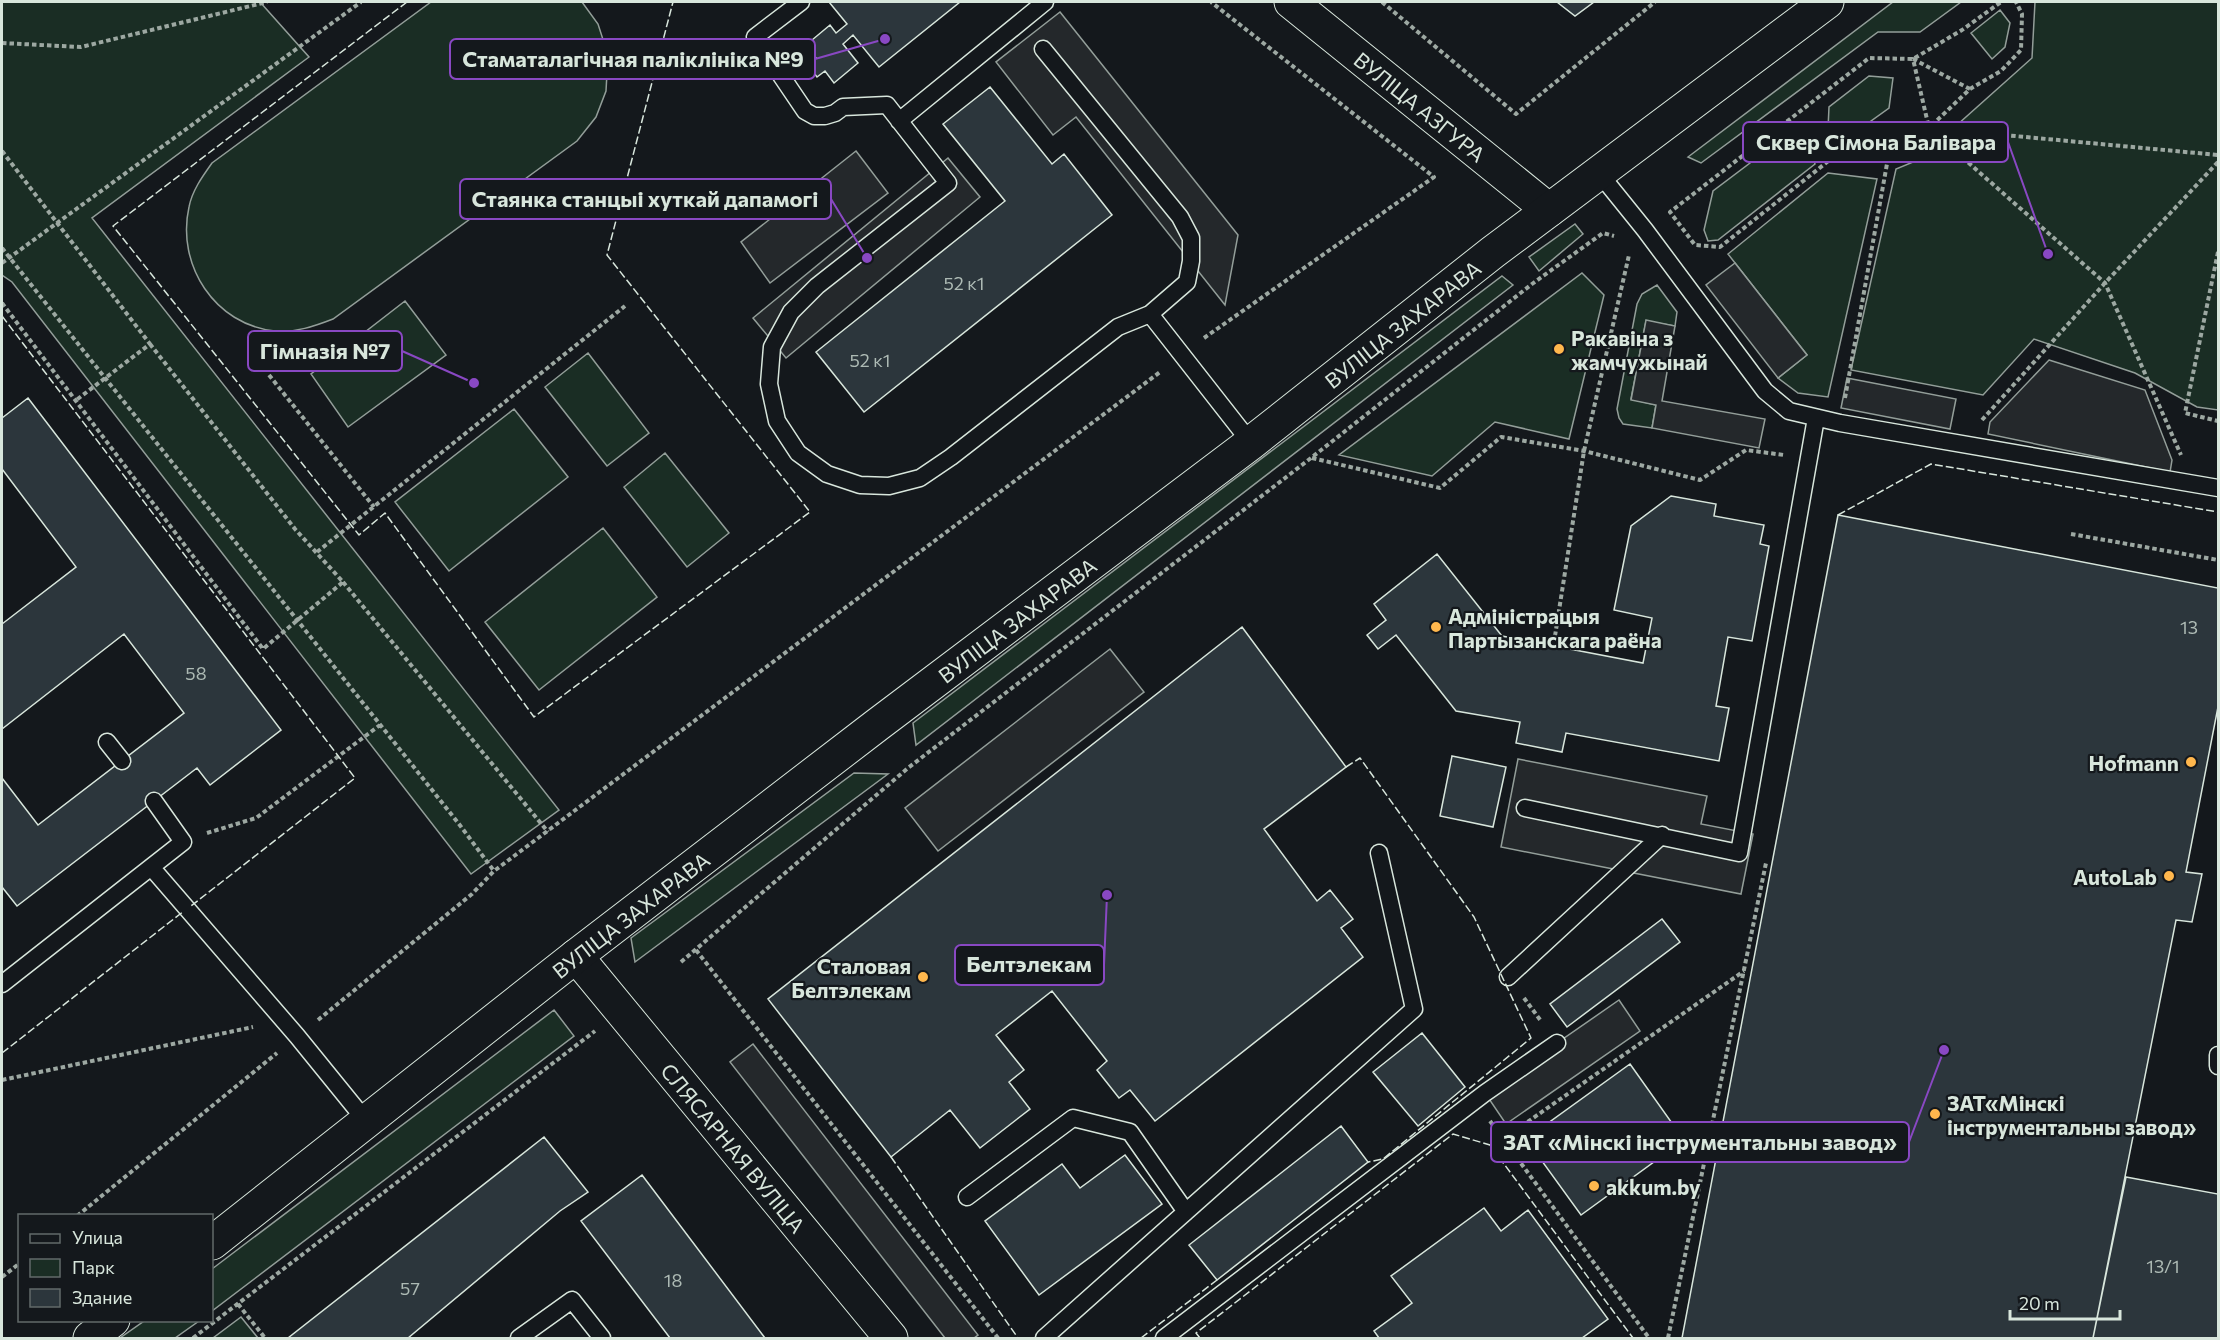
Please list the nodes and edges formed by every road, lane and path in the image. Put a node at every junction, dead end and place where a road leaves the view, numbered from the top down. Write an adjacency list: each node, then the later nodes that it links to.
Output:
1 (267, 2): 12 (path)
2 (361, 2): 25 (path)
3 (801, 2): 16 (lane)
4 (1045, 2): 16 (lane)
5 (1211, 2): 37 (path)
6 (1291, 2): 24 (main road, ВУЛІЦА АЗГУРА)
7 (1382, 2): 8 (path)
8 (1655, 2)
9 (1827, 2): 23 (main road, ВУЛІЦА ЗАХАРАВА)
10 (2001, 2): 14 (path)
11 (2016, 2): 15 (path)
12 (2, 43)
13 (1043, 50): 35 (lane)
14 (1913, 59): 15 (path); 17 (path); 18 (path)
15 (1970, 89): 17 (path)
16 (899, 121): 35 (lane)
17 (1929, 128): 19 (path); 21 (path); 32 (path)
18 (1773, 131): 19 (path); 19 (path)
19 (1846, 147)
20 (2, 151): 25 (path)
21 (2218, 155)
22 (2218, 162): 32 (path)
23 (1599, 172): 24 (main road, ВУЛІЦА ЗАХАРАВА); 41 (lane)
24 (1549, 210): 43 (main road, ВУЛІЦА ЗАХАРАВА)
25 (57, 222): 30 (path); 36 (path)
26 (1623, 238): 46 (path)
27 (2, 248): 30 (path)
28 (1630, 251): 45 (path)
29 (2218, 252): 42 (path)
30 (9, 257): 31 (path); 39 (path)
31 (2, 261)
32 (2105, 283): 44 (path); 48 (path)
33 (2, 303): 40 (path)
34 (625, 306): 50 (path)
35 (1150, 314): 37 (lane)
36 (150, 344): 39 (path); 52 (path)
37 (1182, 355): 43 (lane); 62 (path)
38 (269, 375): 50 (path)
39 (105, 378): 40 (path); 55 (path)
40 (75, 401): 55 (path)
41 (1816, 418): 44 (lane); 47 (lane)
42 (2218, 421)
43 (1251, 443): 69 (main road, ВУЛІЦА ЗАХАРАВА)
44 (1961, 443): 48 (lane)
45 (1584, 451): 46 (path); 47 (path); 56 (path)
46 (1311, 458): 68 (path)
47 (1808, 459): 63 (lane)
48 (2193, 483): 49 (lane)
49 (2218, 488)
50 (374, 507): 52 (path)
51 (2071, 534): 53 (path)
52 (317, 552): 54 (path)
53 (2218, 560)
54 (343, 582): 55 (path); 62 (path)
55 (297, 620): 57 (path)
56 (1556, 636)
57 (380, 725): 64 (path); 67 (path)
58 (107, 742): 59 (lane)
59 (122, 761)
60 (154, 801): 64 (lane)
61 (1525, 808): 63 (lane)
62 (548, 832): 67 (path)
63 (1662, 836): 72 (lane)
64 (183, 842): 66 (lane)
65 (1379, 853): 85 (lane)
66 (151, 867): 73 (lane); 75 (lane)
67 (494, 871): 76 (path)
68 (696, 950): 70 (path); 99 (path)
69 (576, 956): 74 (main road, СЛЯСАРНАЯ ВУЛІЦА); 82 (main road, ВУЛІЦА ЗАХАРАВА)
70 (681, 962)
71 (1744, 971): 83 (path)
72 (1508, 977): 77 (path)
73 (2, 984)
74 (620, 1011): 90 (path); 98 (main road, СЛЯСАРНАЯ ВУЛІЦА)
75 (284, 1021): 76 (lane); 80 (path)
76 (297, 1036): 82 (lane); 86 (path)
77 (1557, 1043): 81 (lane)
78 (2218, 1055): 79 (lane)
79 (2218, 1066)
80 (2, 1080)
81 (1475, 1101): 83 (path); 92 (lane)
82 (366, 1121): 87 (main road, ВУЛІЦА ЗАХАРАВА)
83 (1503, 1139): 101 (path)
84 (967, 1197): 85 (lane)
85 (1186, 1212): 100 (lane)
86 (78, 1214)
87 (213, 1242)
88 (18, 1265): 89 (path)
89 (2, 1277)
90 (238, 1304): 94 (path); 95 (path)
91 (110, 1322): 93 (main road)
92 (1175, 1335)
93 (90, 1338)
94 (193, 1338)
95 (265, 1338)
96 (519, 1338): 97 (lane)
97 (602, 1338)
98 (891, 1338)
99 (998, 1338)
100 (1044, 1338)
101 (1649, 1338)

